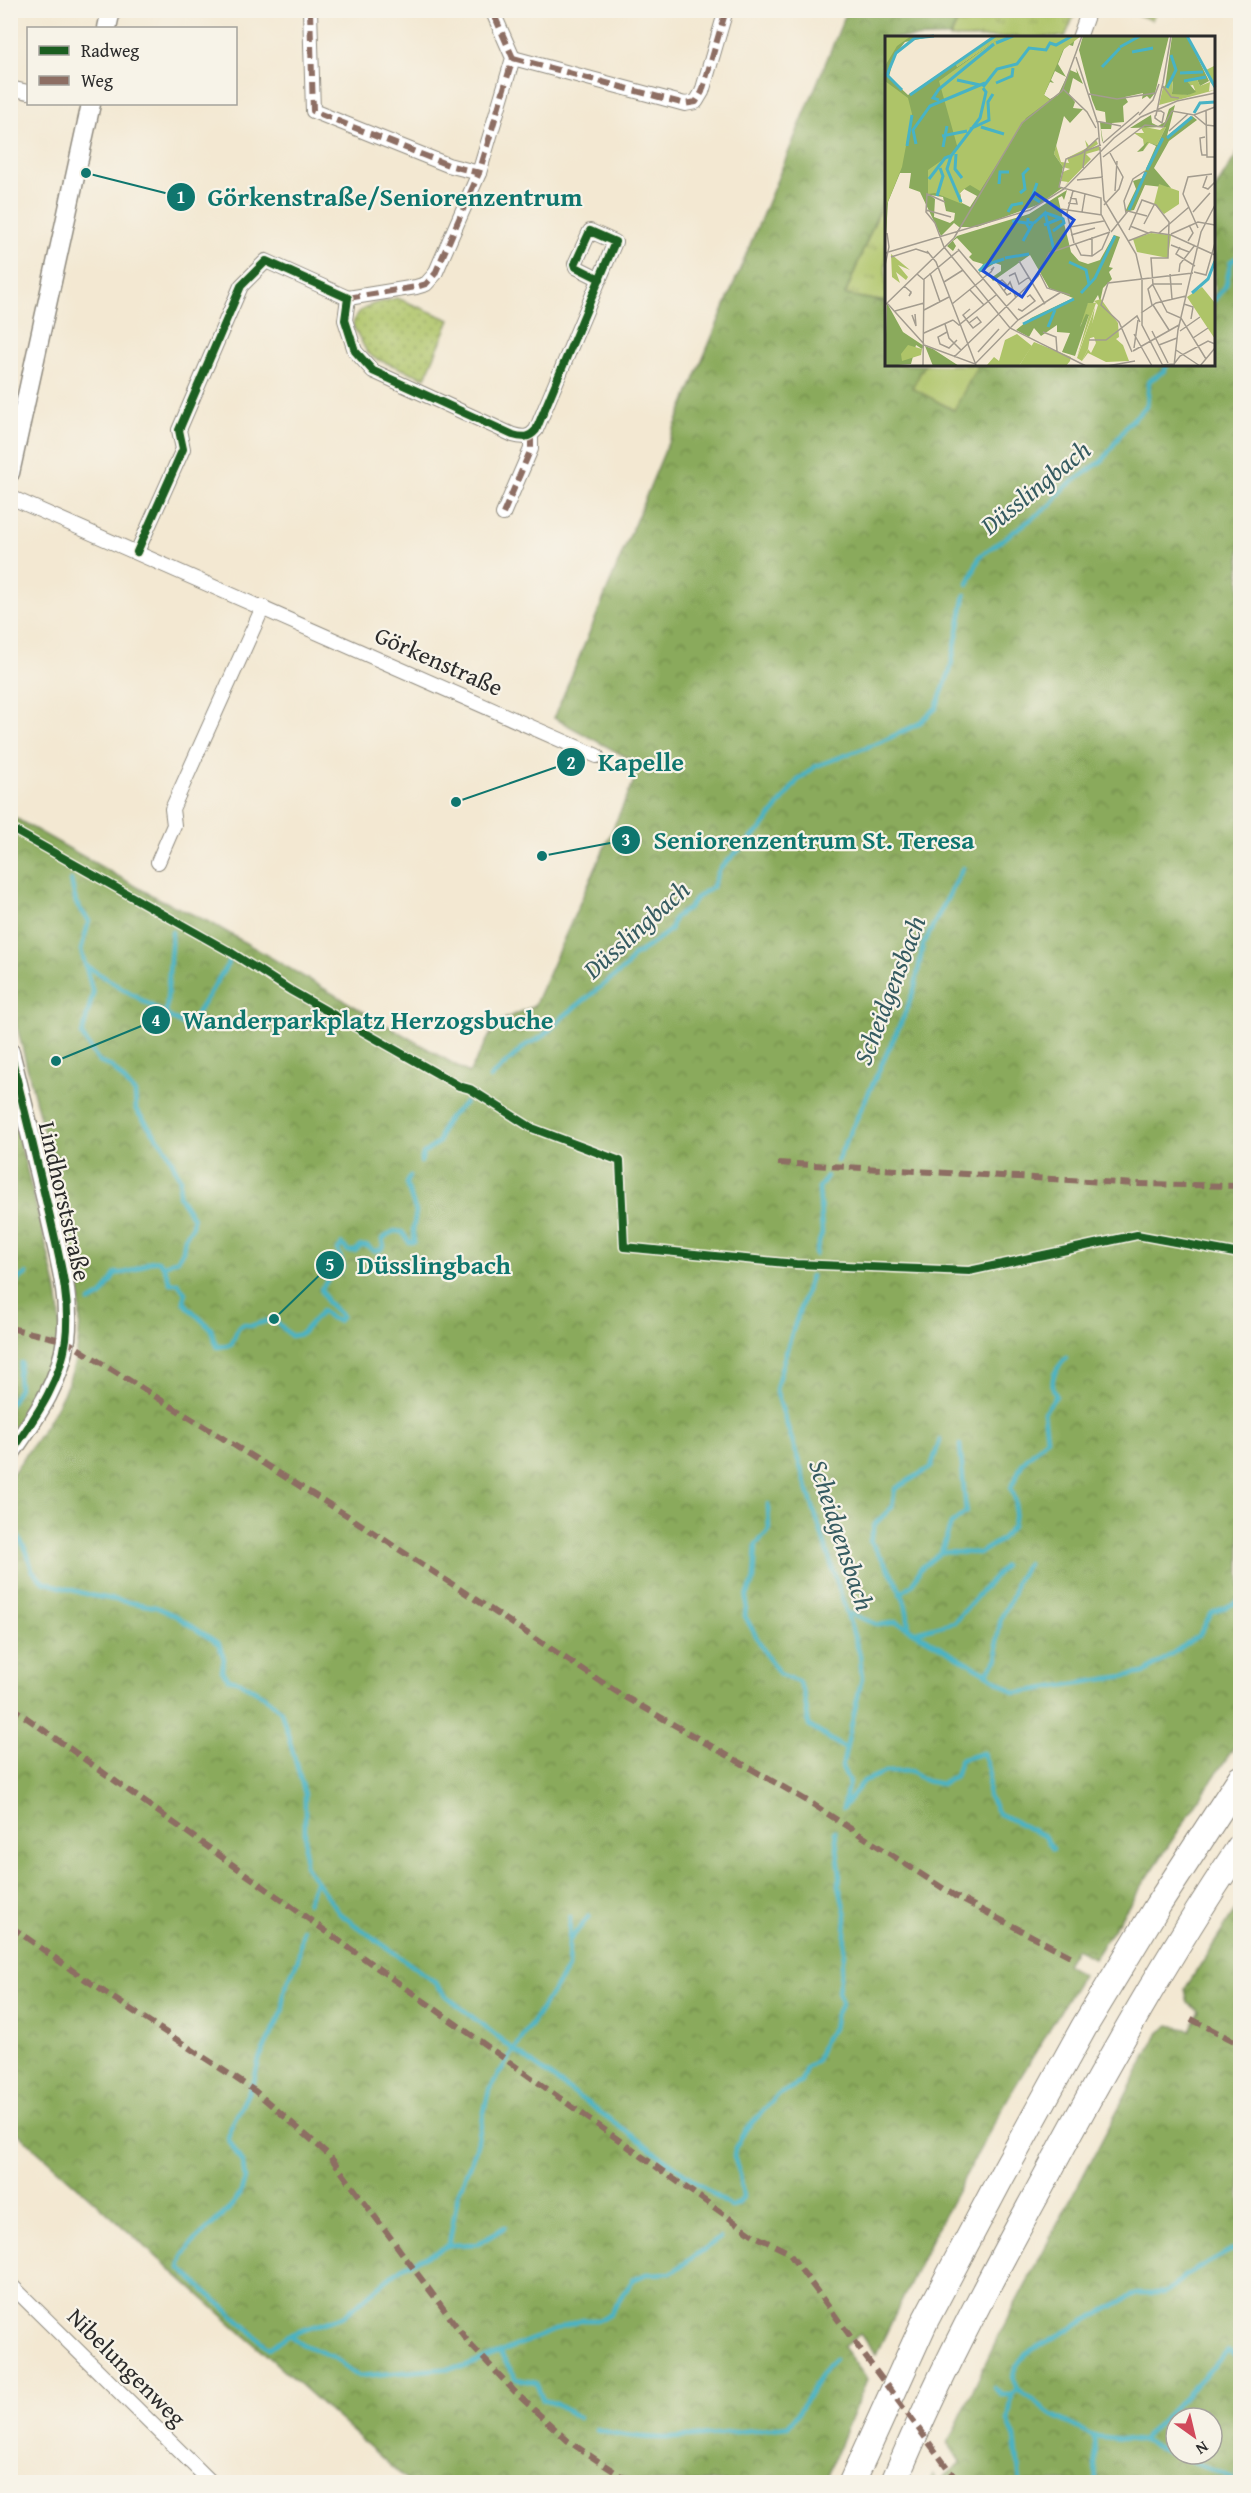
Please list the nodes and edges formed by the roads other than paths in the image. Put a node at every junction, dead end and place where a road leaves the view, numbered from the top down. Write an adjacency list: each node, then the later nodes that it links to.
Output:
1 (111, 10): 6 (street)
2 (310, 10): 12 (street)
3 (492, 10): 8 (street)
4 (726, 10): 8 (street)
5 (1089, 10): 7 (street)
6 (107, 27)
7 (1080, 36)
8 (513, 58): 12 (street)
9 (10, 88): 10 (street)
10 (27, 92)
11 (89, 105): 16 (street)
12 (479, 173): 14 (street)
13 (600, 279): 15 (street)
14 (348, 298): 15 (street); 19 (street)
15 (531, 435): 18 (street)
16 (10, 473)
17 (10, 497): 19 (street, Görkenstraße)
18 (502, 514)
19 (137, 552): 20 (street, Görkenstraße)
20 (263, 607): 21 (street, Görkenstraße); 22 (street)
21 (597, 756)
22 (158, 862)
23 (10, 1052): 24 (street, Lindhorststraße)
24 (10, 1454)
25 (1240, 1779): 29 (highway)
26 (1240, 1847): 30 (highway)
27 (10, 2284): 28 (street, Nibelungenweg)
28 (211, 2482)
29 (852, 2482)
30 (894, 2482)

